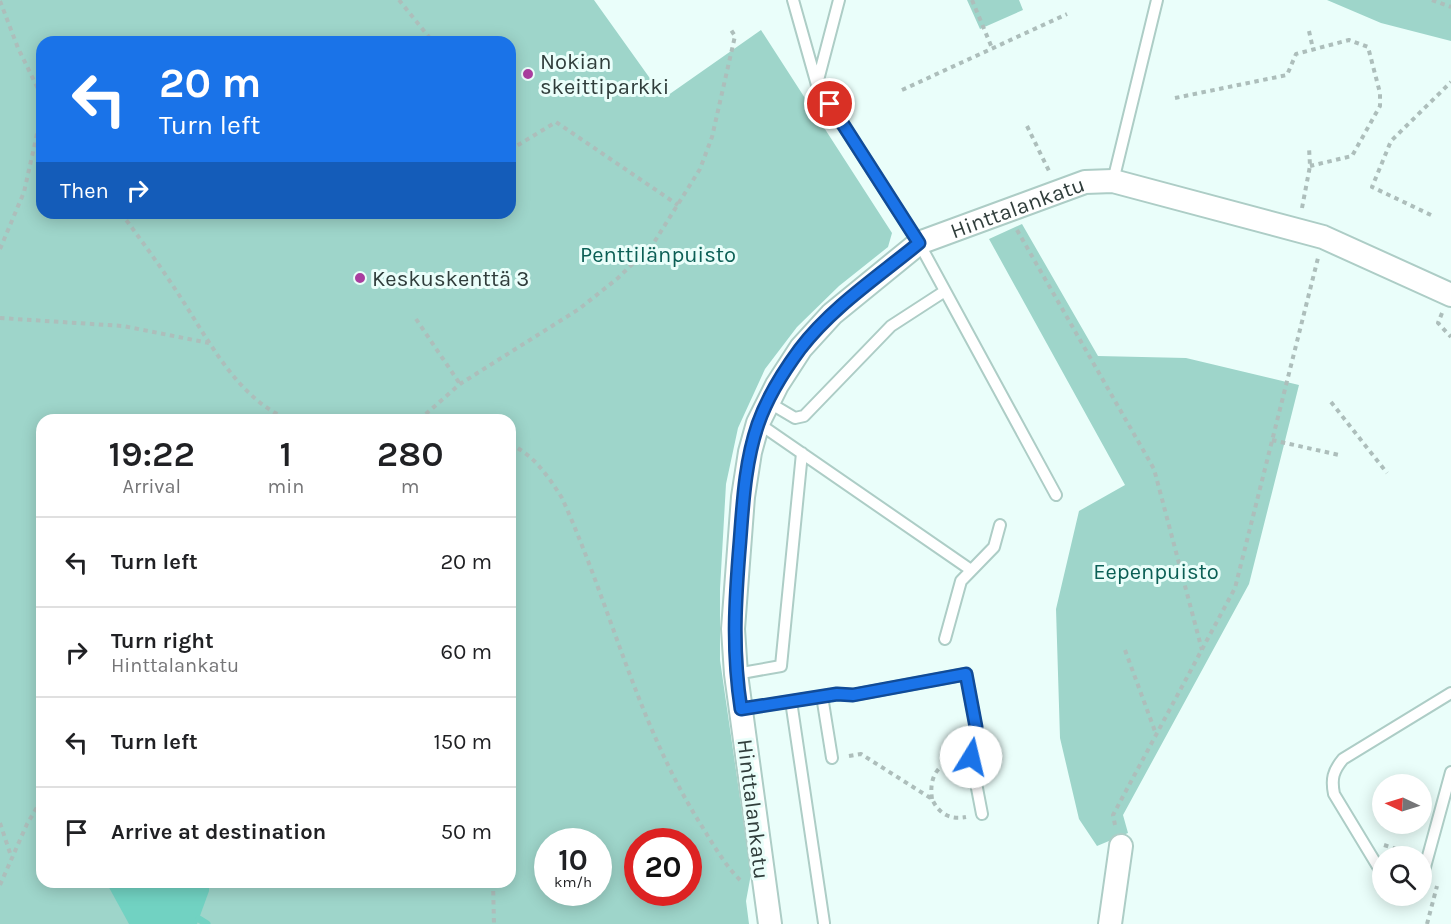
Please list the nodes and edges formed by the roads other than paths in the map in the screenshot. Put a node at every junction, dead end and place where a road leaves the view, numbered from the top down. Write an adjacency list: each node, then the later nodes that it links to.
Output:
1 (793, 0): 4 (lane)
2 (839, 0): 4 (lane)
3 (1157, 0): 5 (lane)
4 (817, 84): 6 (lane)
5 (1113, 181): 6 (street, Hinttalankatu); 8 (street, Hinttalankatu)
6 (919, 243): 7 (lane); 9 (street, Hinttalankatu)
7 (945, 291): 9 (lane); 12 (lane)
8 (1448, 302)
9 (768, 402): 10 (street, Hinttalankatu)
10 (758, 423): 11 (lane); 16 (street, Hinttalankatu)
11 (802, 453): 14 (lane); 16 (lane)
12 (1056, 495)
13 (1000, 525): 14 (lane)
14 (971, 570): 15 (lane)
15 (945, 639)
16 (736, 674): 20 (street, Hinttalankatu)
17 (1451, 693): 26 (lane)
18 (822, 696): 19 (lane); 21 (lane); 23 (lane)
19 (791, 701): 20 (lane); 27 (lane)
20 (741, 709): 28 (street, Hinttalankatu)
21 (832, 758)
22 (1451, 772): 25 (lane)
23 (982, 814)
24 (1121, 846): 29 (street)
25 (1431, 846)
26 (1372, 857)
27 (824, 923)
28 (770, 924)
29 (1110, 924)

